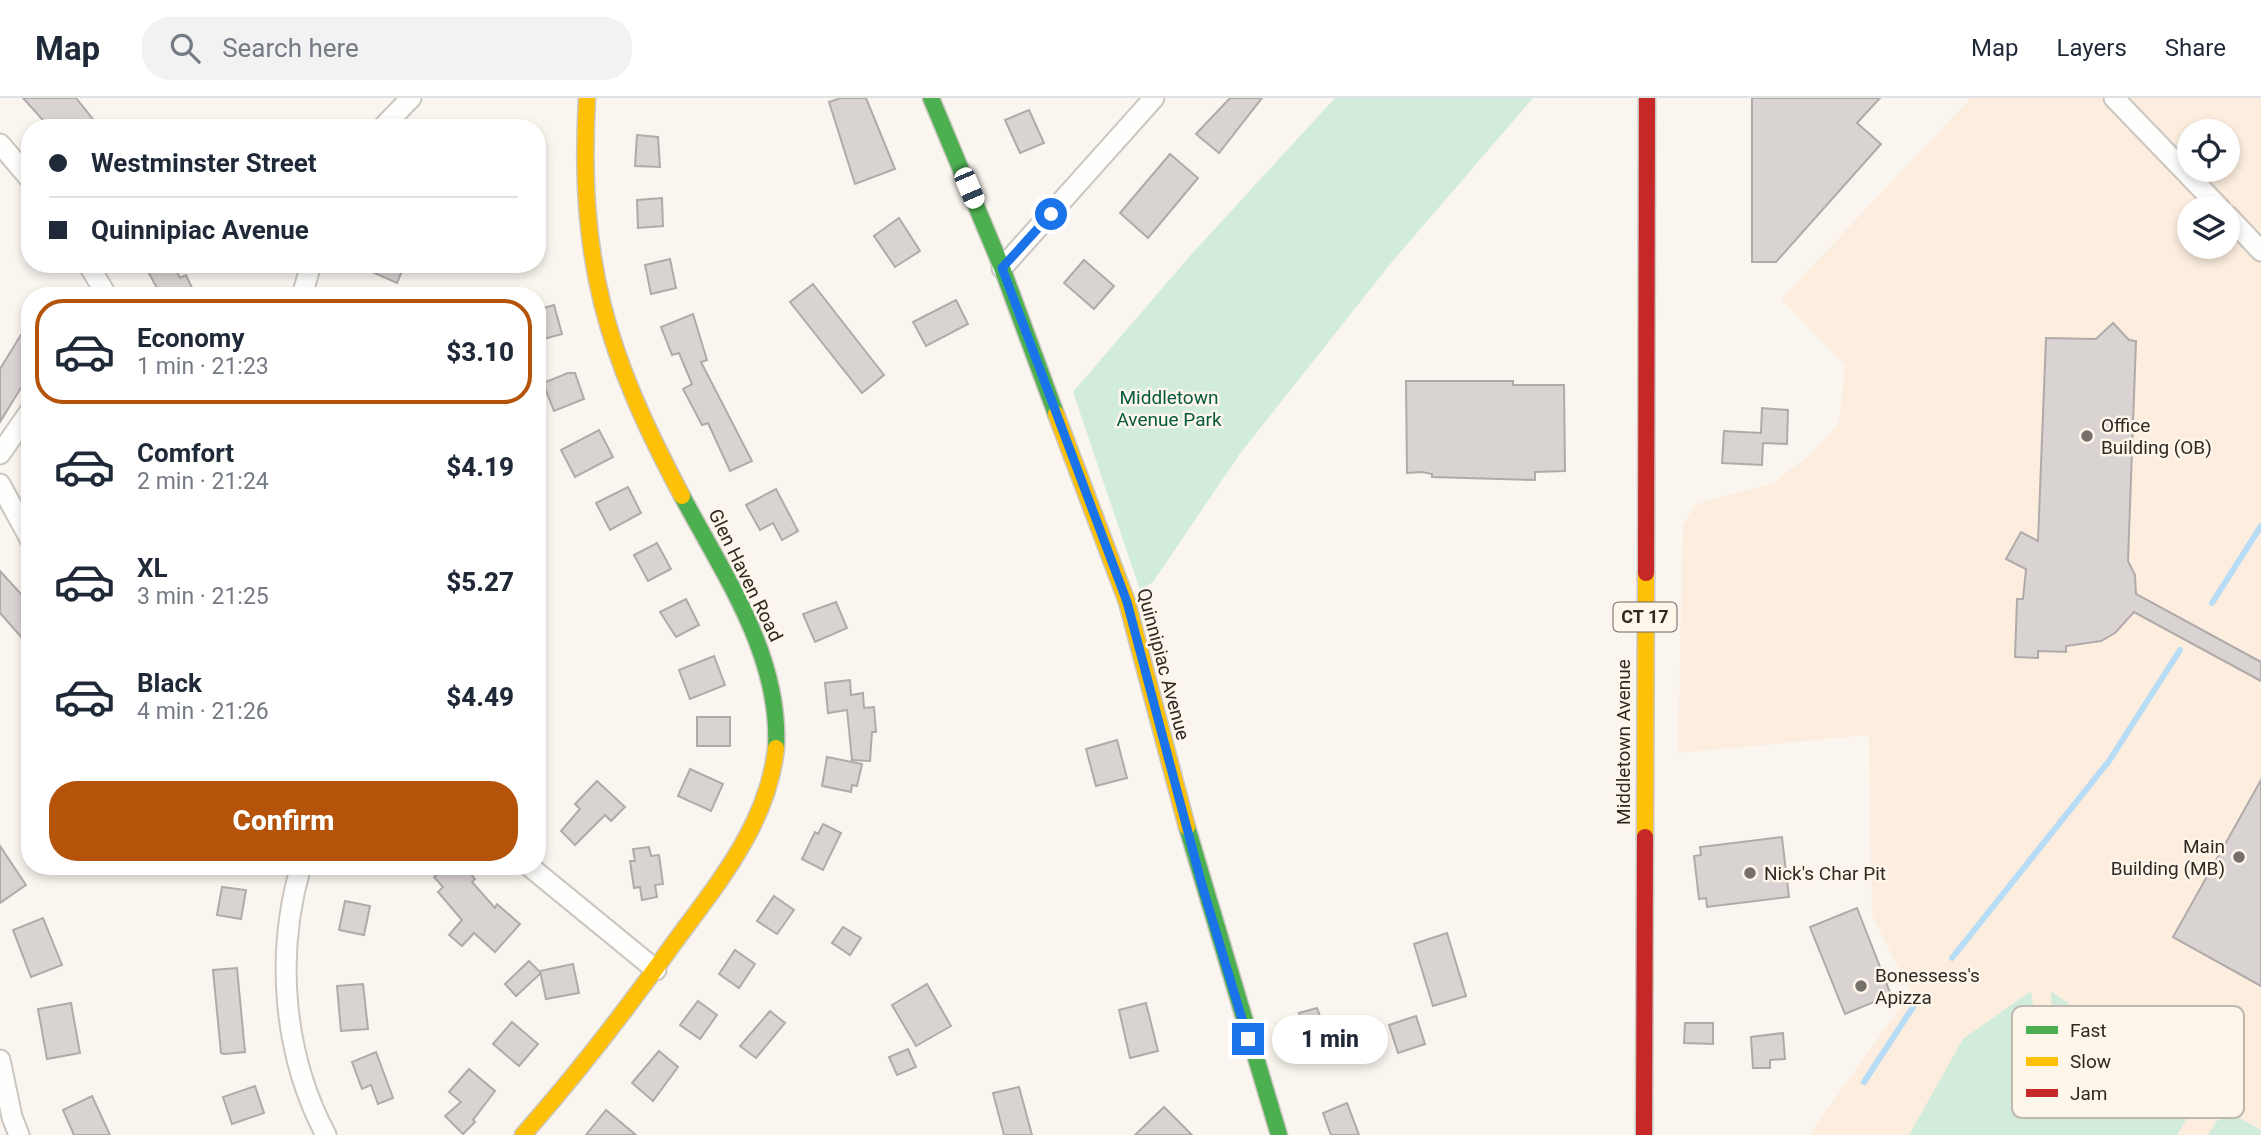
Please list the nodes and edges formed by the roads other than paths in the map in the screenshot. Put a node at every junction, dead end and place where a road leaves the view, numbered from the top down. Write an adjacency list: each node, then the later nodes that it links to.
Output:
1 (411, 98): 7 (street)
2 (587, 98): 20 (main road, Glen Haven Road)
3 (930, 98): 13 (main road, Quinnipiac Avenue)
4 (1154, 98): 13 (street)
5 (1647, 98): 26 (main road, Middletown Avenue / CT 17)
6 (2114, 98): 10 (street)
7 (391, 119)
8 (0, 144): 9 (street)
9 (21, 168)
10 (2208, 196)
11 (2240, 229): 12 (street)
12 (2261, 251)
13 (1002, 268): 25 (main road, Quinnipiac Avenue)
14 (21, 424): 15 (street)
15 (0, 454)
16 (0, 484): 17 (street)
17 (21, 522)
18 (299, 875): 23 (street)
19 (540, 875): 20 (street)
20 (656, 970): 24 (main road, Glen Haven Road)
21 (0, 1060): 22 (street)
22 (19, 1135)
23 (326, 1135)
24 (523, 1135)
25 (1279, 1135)
26 (1644, 1135)

